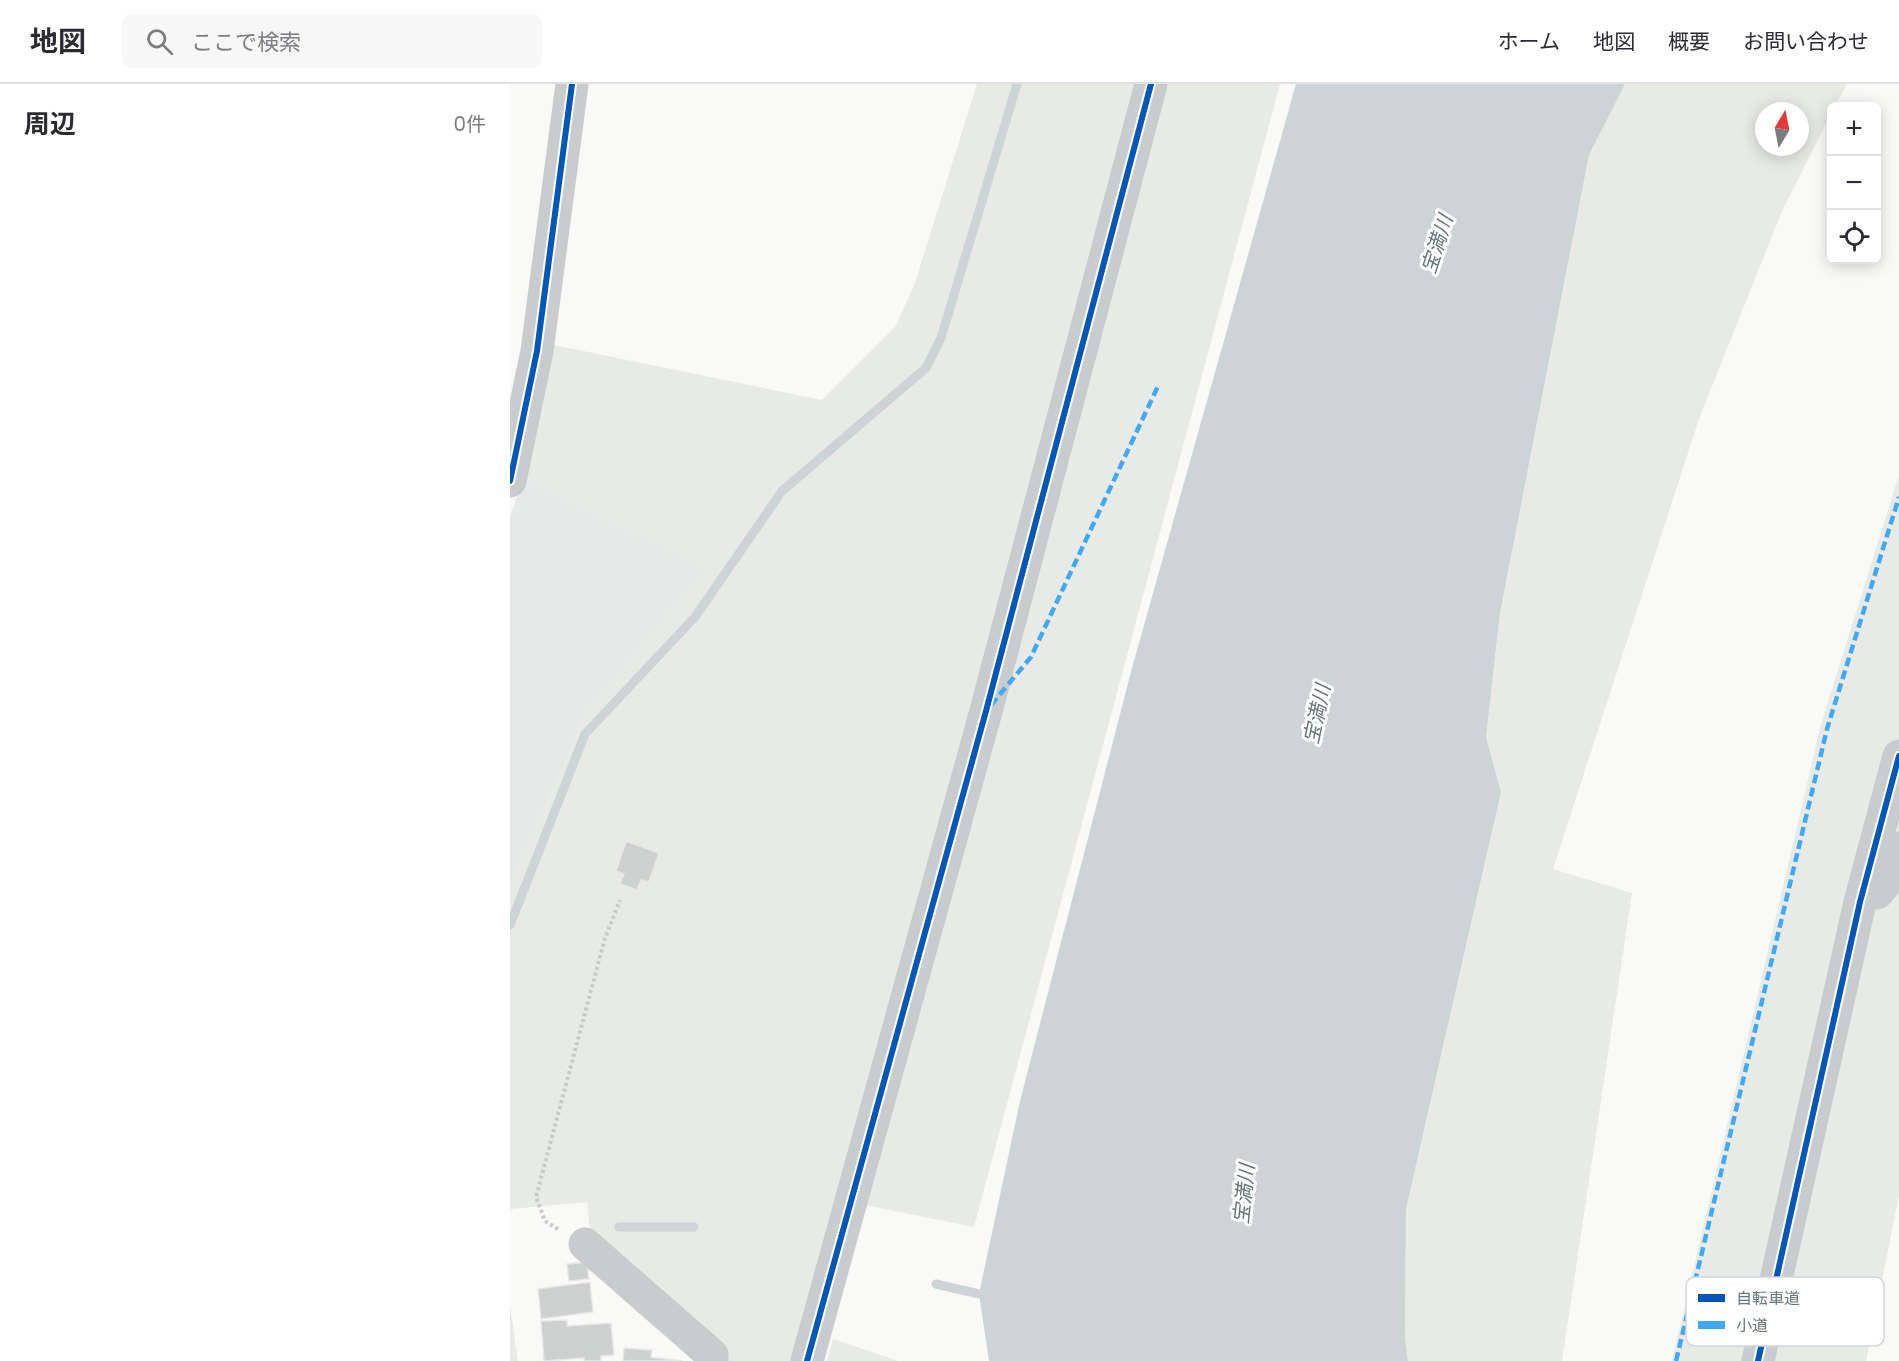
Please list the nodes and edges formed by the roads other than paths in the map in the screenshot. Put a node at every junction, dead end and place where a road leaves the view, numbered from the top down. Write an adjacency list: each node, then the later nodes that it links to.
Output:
1 (572, 84): 3 (street)
2 (1151, 84): 11 (street)
3 (510, 481)
4 (1899, 756): 6 (street)
5 (1899, 848): 6 (street)
6 (1860, 902): 8 (street)
7 (585, 1244): 10 (street)
8 (1777, 1277)
9 (1761, 1346): 12 (street)
10 (711, 1359)
11 (807, 1361)
12 (1758, 1361)

